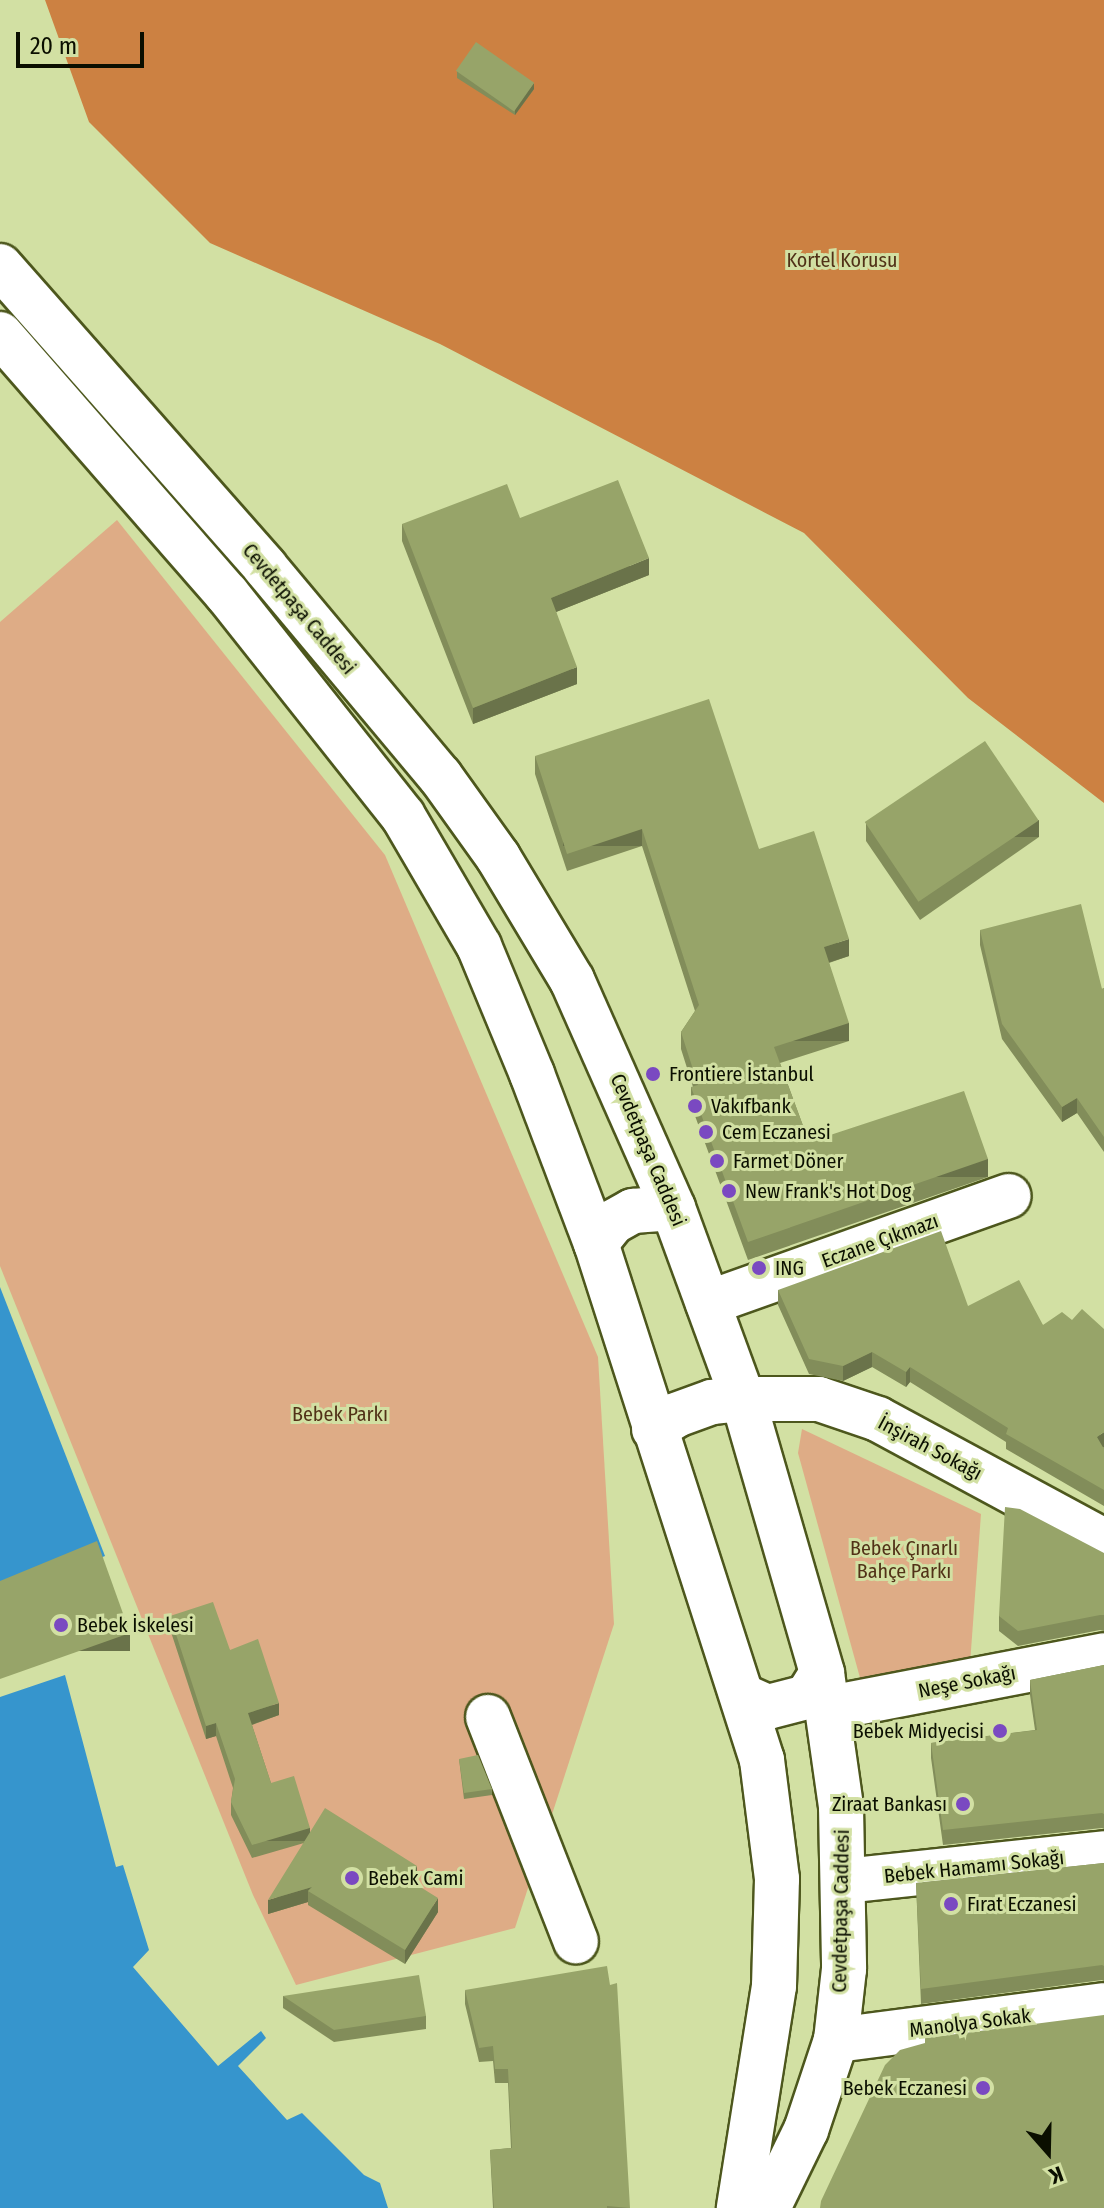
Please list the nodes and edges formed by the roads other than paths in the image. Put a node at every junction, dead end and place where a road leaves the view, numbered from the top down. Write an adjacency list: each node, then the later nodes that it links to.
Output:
1 (0, 266): 4 (main road, Cevdetpaşa Caddesi)
2 (0, 334): 5 (main road)
3 (1008, 1196): 6 (main road, Eczane Çıkmazı)
4 (673, 1208): 5 (main road); 6 (main road, Cevdetpaşa Caddesi)
5 (596, 1243): 8 (main road)
6 (708, 1303): 7 (main road, Cevdetpaşa Caddesi)
7 (743, 1399): 8 (main road, İnşirah Sokağı); 9 (main road, İnşirah Sokağı); 11 (main road, Cevdetpaşa Caddesi)
8 (654, 1429): 12 (main road)
9 (1104, 1541)
10 (1104, 1655): 11 (main road, Neşe Sokağı)
11 (826, 1690): 12 (main road); 16 (main road, Cevdetpaşa Caddesi)
12 (743, 1696): 15 (main road)
13 (488, 1717): 17 (main road)
14 (1104, 1853): 16 (main road, Bebek Hamamı Sokağı)
15 (777, 1879): 16 (main road, Bebek Hamamı Sokağı); 20 (main road)
16 (844, 1881): 19 (main road, Cevdetpaşa Caddesi)
17 (576, 1941)
18 (1104, 2005): 19 (main road, Manolya Sokak)
19 (836, 2040): 21 (main road, Cevdetpaşa Caddesi)
20 (739, 2208)
21 (768, 2208)

